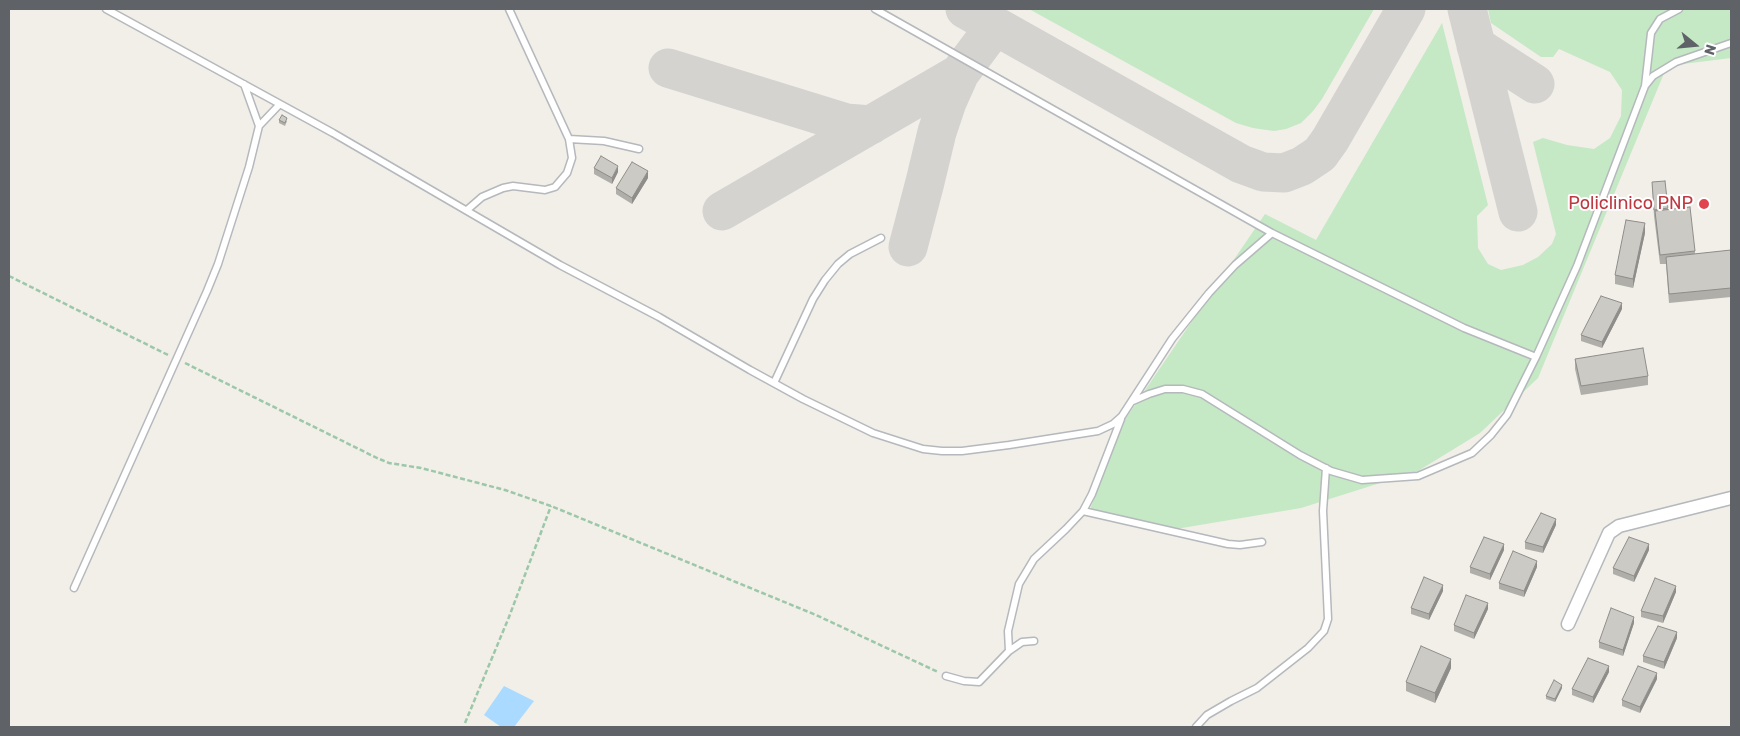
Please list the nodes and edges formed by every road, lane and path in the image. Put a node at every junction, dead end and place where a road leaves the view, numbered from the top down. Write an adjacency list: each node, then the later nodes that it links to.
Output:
1 (106, 9): 6 (lane)
2 (509, 9): 10 (lane)
3 (875, 9): 13 (lane)
4 (1679, 9): 7 (lane)
5 (1731, 43): 7 (lane)
6 (244, 84): 8 (lane); 9 (lane)
7 (1645, 86): 16 (lane)
8 (280, 104): 9 (lane); 12 (lane)
9 (259, 126): 17 (lane)
10 (569, 139): 11 (lane); 12 (lane)
11 (639, 149)
12 (466, 210): 18 (lane)
13 (1272, 233): 16 (lane); 19 (lane)
14 (881, 238): 18 (lane)
15 (9, 276): 17 (path)
16 (1536, 357): 21 (lane)
17 (176, 358): 23 (path); 26 (lane)
18 (774, 383): 20 (lane)
19 (1132, 402): 20 (lane); 21 (lane)
20 (1122, 416): 24 (lane)
21 (1326, 468): 32 (lane)
22 (1731, 498): 27 (street)
23 (551, 506): 30 (path); 31 (path)
24 (1082, 511): 25 (lane); 29 (lane)
25 (1262, 542)
26 (74, 588)
27 (1568, 624)
28 (1034, 640): 29 (lane)
29 (1009, 651): 30 (lane)
30 (946, 676)
31 (465, 723)
32 (1196, 727)

